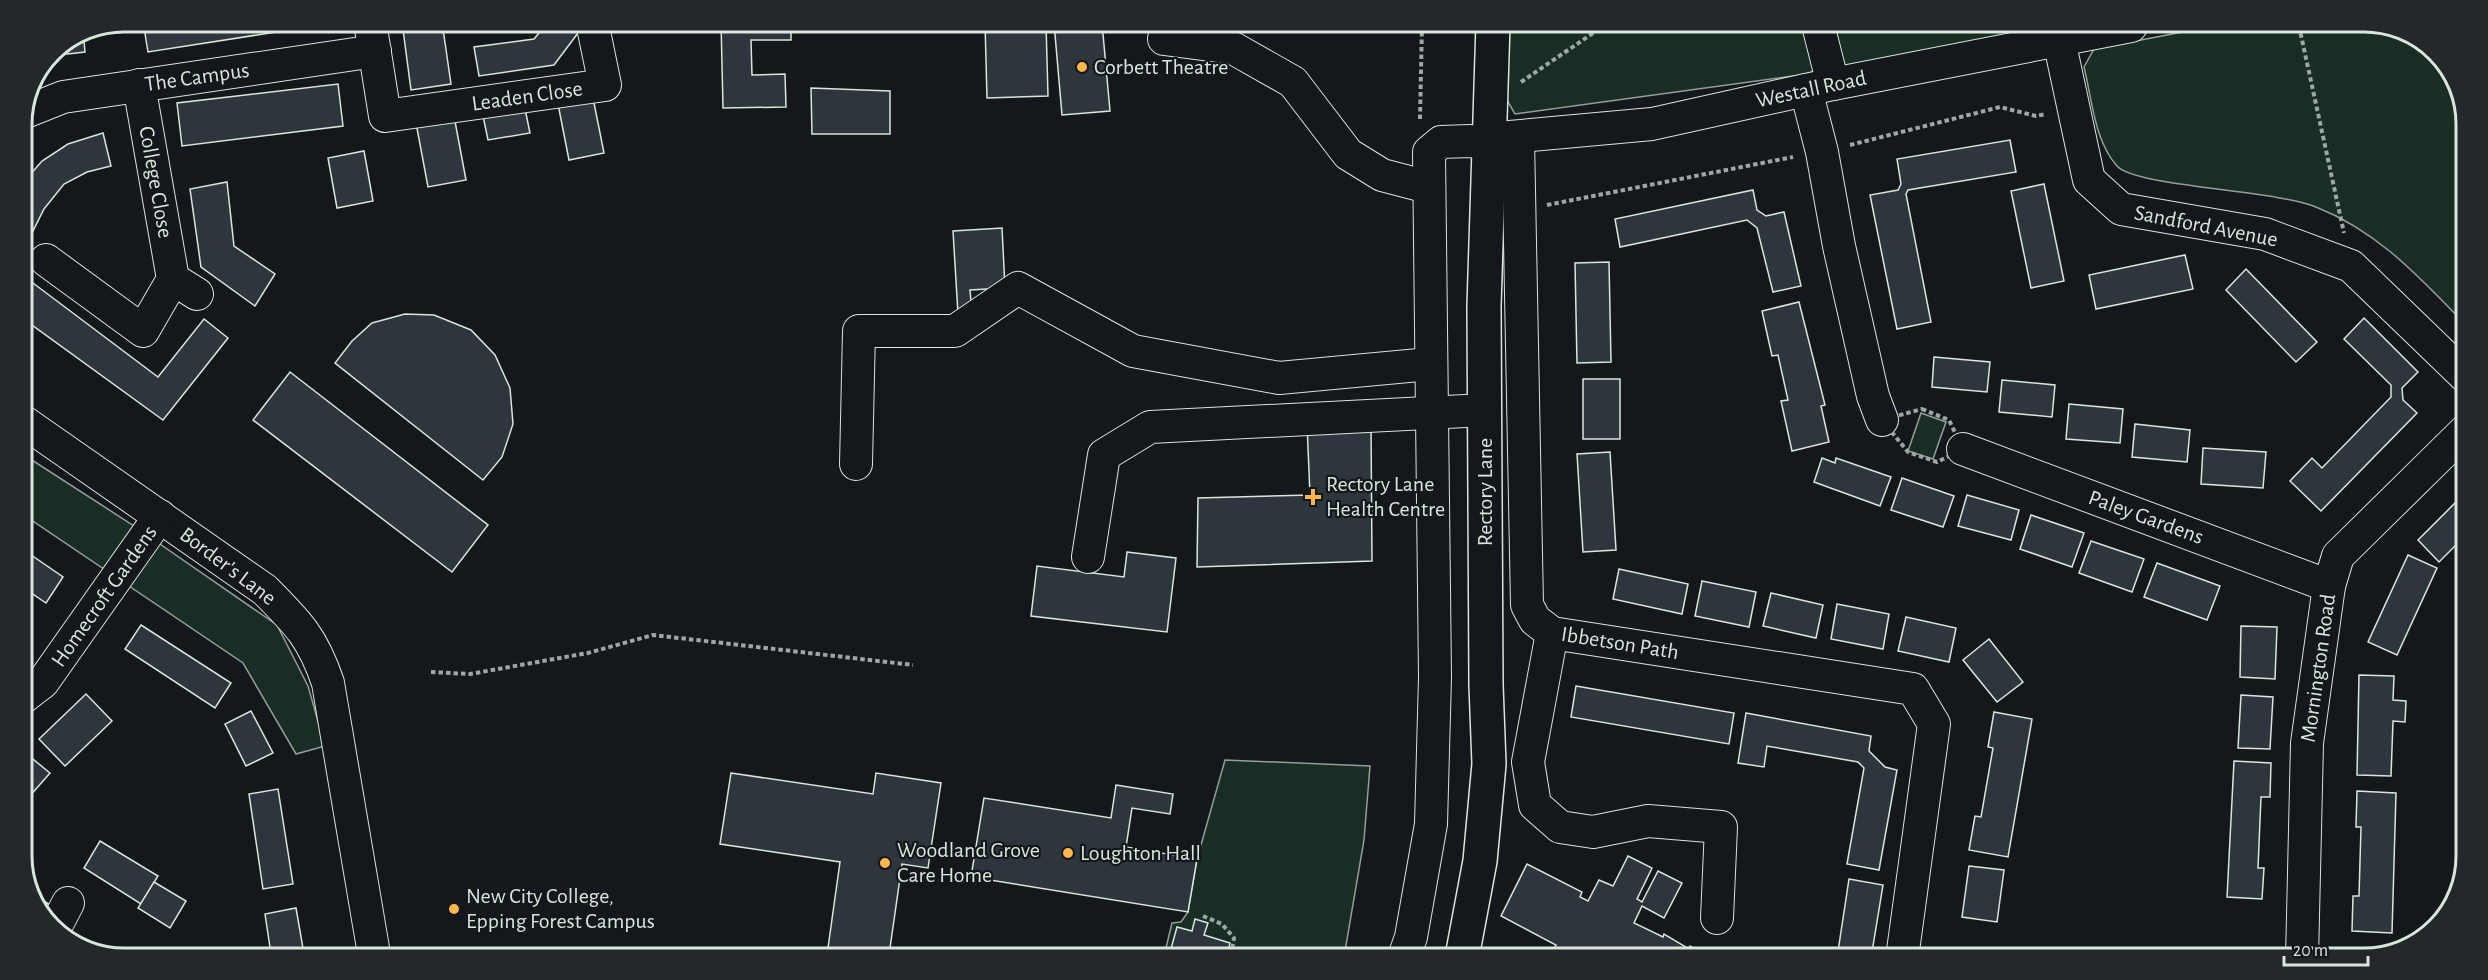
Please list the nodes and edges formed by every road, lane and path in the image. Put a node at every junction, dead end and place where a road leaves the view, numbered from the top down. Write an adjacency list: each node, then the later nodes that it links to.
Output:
1 (594, 32): 8 (street, Leaden Close)
2 (1422, 32): 16 (path)
3 (1493, 32): 13 (main road, Rectory Lane)
4 (1595, 32): 13 (path)
5 (1818, 32): 12 (street)
6 (2100, 32): 10 (street, Westall Road)
7 (2300, 32): 19 (path)
8 (372, 36): 11 (street, The Campus)
9 (1164, 39): 17 (street)
10 (2059, 40): 12 (street, Westall Road); 19 (street, Sandford Avenue)
11 (139, 86): 14 (street, The Campus); 18 (street, College Close)
12 (1819, 87): 15 (street, Westall Road); 24 (street)
13 (1491, 94): 15 (main road, Rectory Lane)
14 (33, 109)
15 (1499, 140): 16 (street, Westall Road); 22 (main road, Rectory Lane); 32 (street, Ibbetson Path)
16 (1429, 152): 17 (street)
17 (1428, 187): 20 (street)
18 (46, 260)
19 (2351, 266): 21 (street, Sandford Avenue)
20 (1430, 364): 23 (street); 28 (street)
21 (2456, 367)
22 (1485, 410): 23 (street); 41 (main road, Rectory Lane)
23 (1431, 413): 30 (street); 40 (street)
24 (1882, 420): 27 (path); 27 (path)
25 (32, 428): 29 (street, Border's Lane)
26 (2456, 440): 31 (street, Mornington Road)
27 (1962, 449): 31 (street, Paley Gardens)
28 (856, 464)
29 (160, 516): 35 (street, Homecroft Gardens); 38 (street, Border's Lane)
30 (1088, 557)
31 (2329, 586): 43 (street, Mornington Road)
32 (1552, 633): 37 (street); 42 (street, Ibbetson Path)
33 (913, 665): 34 (path)
34 (431, 672)
35 (32, 690)
36 (1203, 916): 39 (path)
37 (1717, 918)
38 (373, 948)
39 (1232, 948)
40 (1407, 948)
41 (1464, 948)
42 (1903, 948)
43 (2302, 948)

